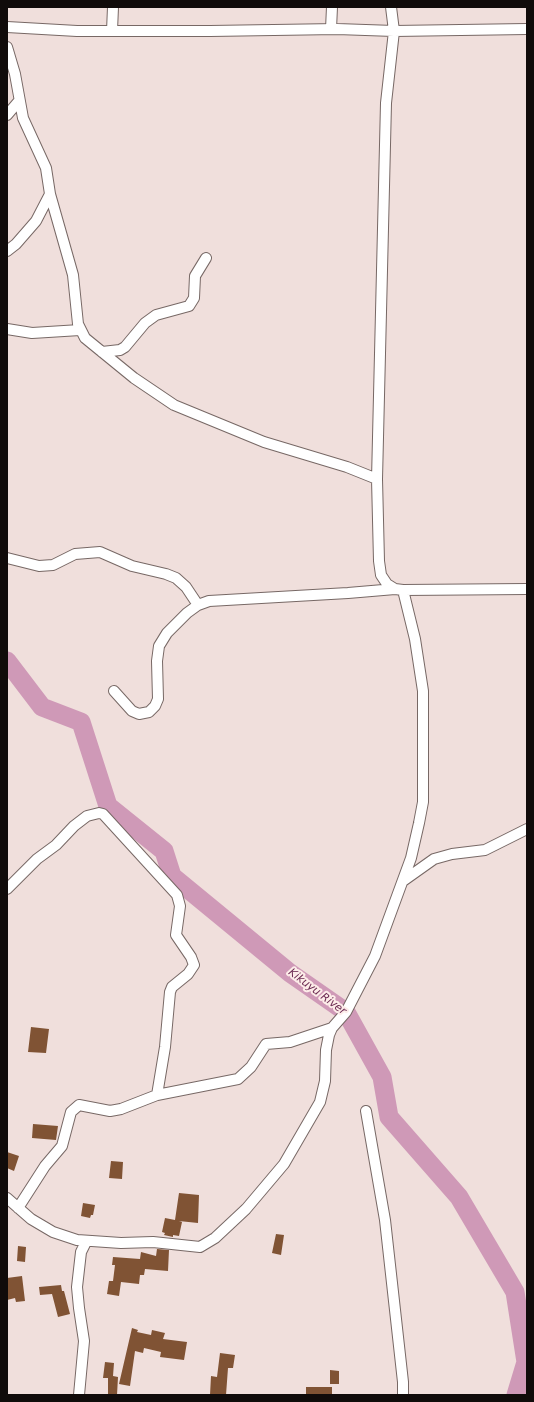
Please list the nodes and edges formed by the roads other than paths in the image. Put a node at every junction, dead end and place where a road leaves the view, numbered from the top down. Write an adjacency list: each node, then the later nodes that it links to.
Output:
1 (112, 7): 7 (street)
2 (332, 7): 5 (street)
3 (391, 7): 8 (street)
4 (7, 27): 7 (street)
5 (331, 29): 7 (street); 8 (street)
6 (527, 29): 8 (street)
7 (112, 31)
8 (394, 31): 18 (street)
9 (7, 47): 10 (street)
10 (19, 101): 11 (street); 12 (street)
11 (7, 115)
12 (50, 194): 13 (street); 16 (street)
13 (7, 251)
14 (206, 258): 17 (street)
15 (7, 329): 16 (street)
16 (80, 330): 17 (street)
17 (102, 352): 18 (street)
18 (377, 479): 20 (street)
19 (7, 558): 22 (street)
20 (399, 589): 21 (street); 22 (street); 25 (street)
21 (527, 589)
22 (198, 605): 23 (street)
23 (114, 691)
24 (527, 829): 25 (street)
25 (403, 881): 27 (street)
26 (7, 889): 28 (street)
27 (332, 1028): 28 (street); 32 (street)
28 (157, 1096): 31 (street)
29 (366, 1111): 34 (street)
30 (7, 1198): 31 (street)
31 (18, 1208): 32 (street)
32 (86, 1242): 33 (street)
33 (79, 1395)
34 (403, 1395)

